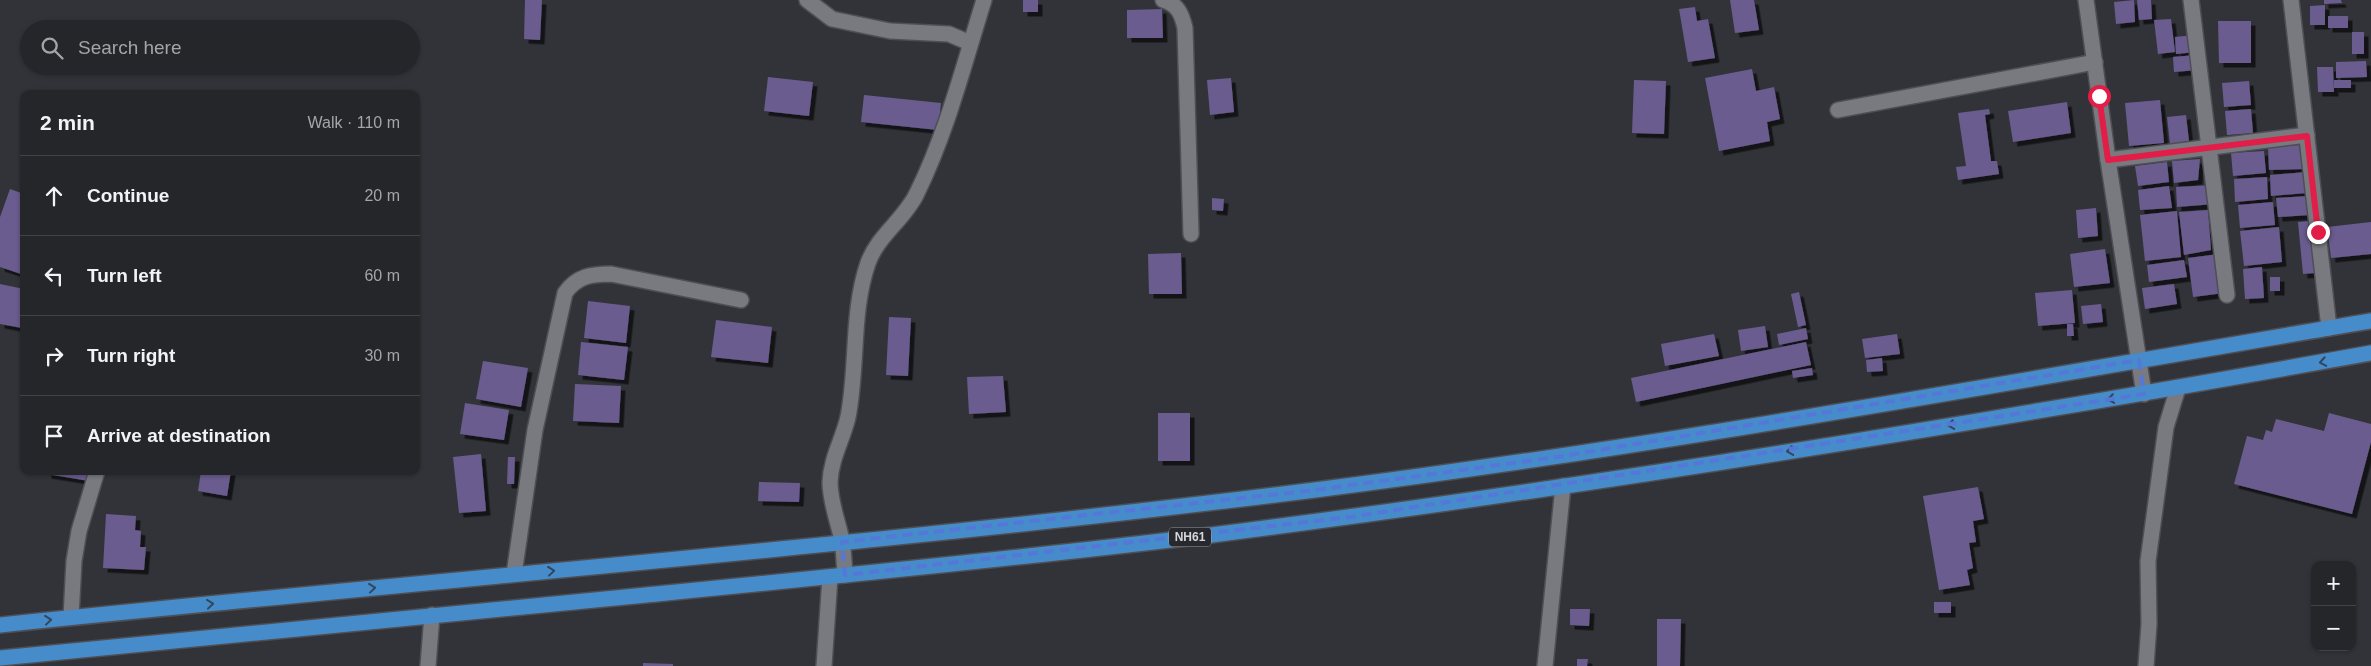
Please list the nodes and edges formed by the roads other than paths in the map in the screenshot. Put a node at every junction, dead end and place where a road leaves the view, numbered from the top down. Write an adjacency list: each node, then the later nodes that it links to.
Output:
1 (807, 0): 7 (street)
2 (984, 0): 7 (street)
3 (1163, 0): 13 (street)
4 (2086, 0): 8 (street)
5 (2190, 0): 11 (street)
6 (2291, 0): 10 (street)
7 (970, 43): 24 (street)
8 (2095, 62): 9 (street); 12 (street)
9 (1838, 110)
10 (2307, 136): 11 (street); 17 (street)
11 (2210, 148): 12 (street); 14 (street)
12 (2108, 160): 19 (street)
13 (1191, 234)
14 (2227, 295)
15 (741, 300): 25 (street)
16 (2371, 321): 17 (highway, NH61)
17 (2329, 328): 19 (highway, NH61)
18 (2371, 353): 20 (highway, NH61, one-way to 20)
19 (2139, 360): 21 (street); 24 (highway, NH61)
20 (2178, 388): 21 (highway, NH61); 35 (street)
21 (2144, 394): 23 (highway, NH61, one-way to 23)
22 (96, 475): 29 (street)
23 (1563, 486): 26 (highway, NH61); 34 (street)
24 (842, 542): 25 (highway, NH61, one-way to 24); 26 (street)
25 (514, 574): 29 (highway, NH61, one-way to 25)
26 (845, 575): 27 (highway, NH61)
27 (830, 577): 28 (highway, NH61); 33 (street)
28 (432, 616): 31 (highway, NH61); 32 (street)
29 (71, 617): 30 (highway, NH61, one-way to 29)
30 (0, 624)
31 (0, 658)
32 (428, 666)
33 (824, 666)
34 (1545, 666)
35 (2146, 666)

